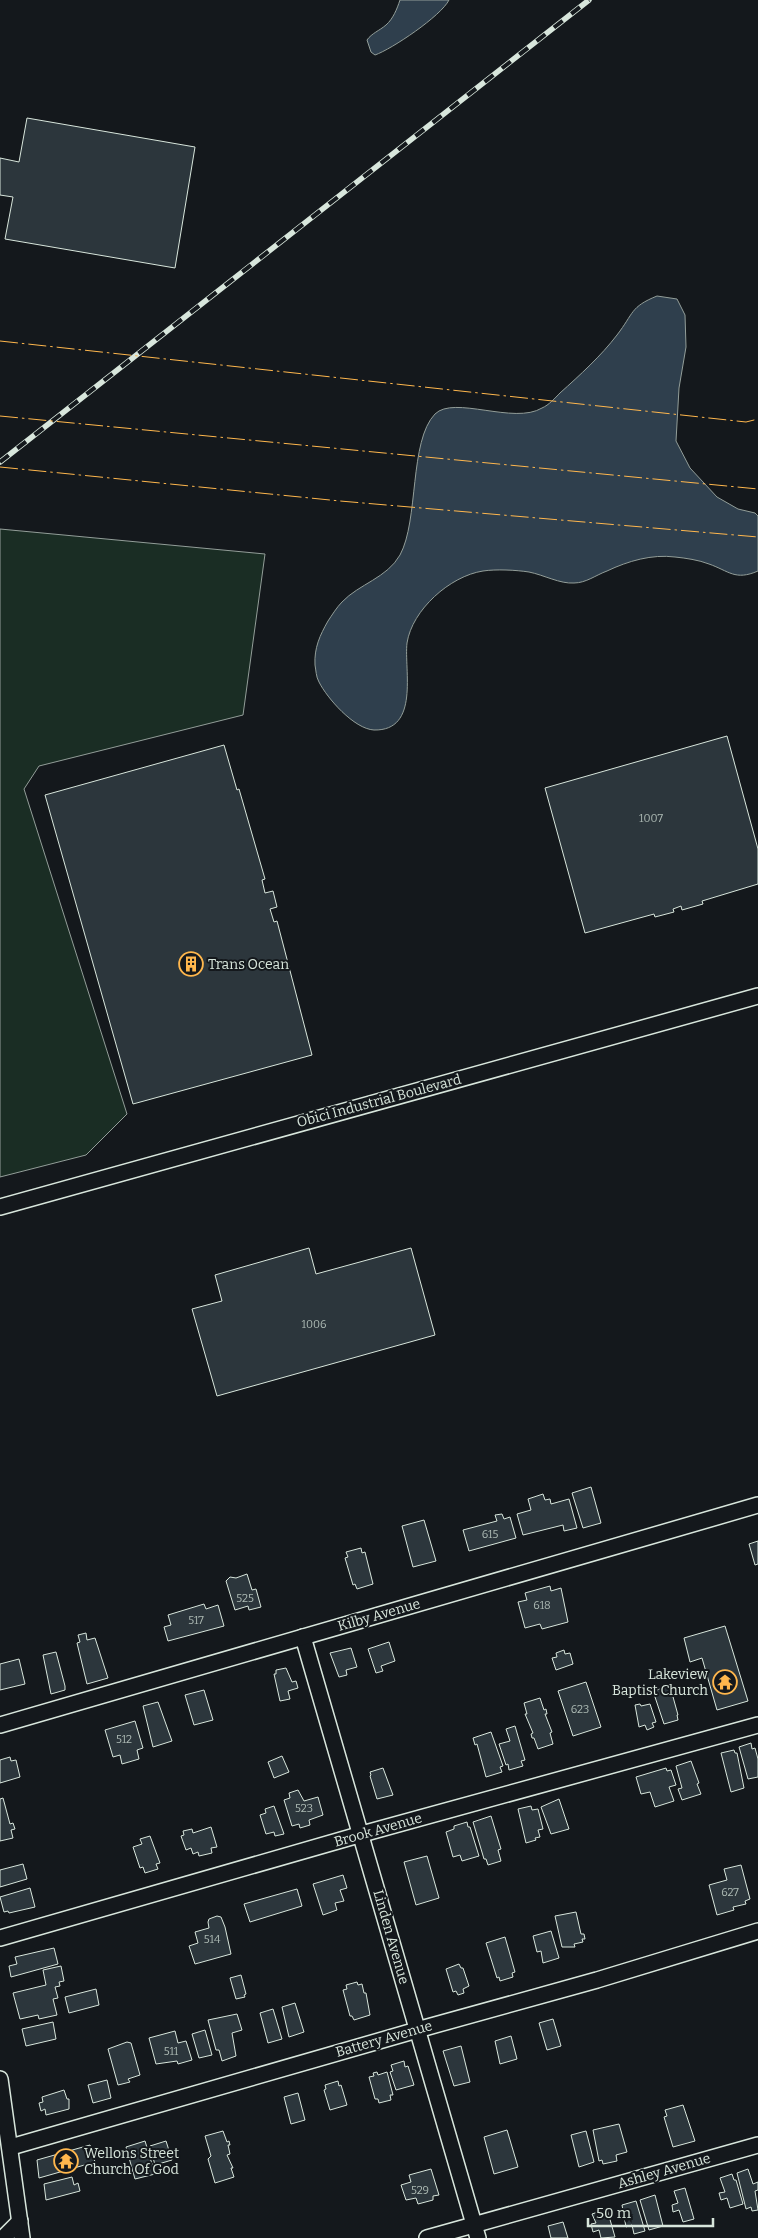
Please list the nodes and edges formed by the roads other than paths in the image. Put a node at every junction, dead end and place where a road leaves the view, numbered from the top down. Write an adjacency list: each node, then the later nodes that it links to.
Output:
1 (758, 996): 2 (street, Obici Industrial Boulevard)
2 (0, 1206)
3 (758, 1505): 4 (street, Kilby Avenue)
4 (303, 1636): 5 (street, Kilby Avenue); 7 (street, Linden Avenue)
5 (0, 1725)
6 (758, 1725): 7 (street, Brook Avenue)
7 (362, 1834): 9 (street, Brook Avenue); 10 (street, Linden Avenue)
8 (758, 1932): 10 (street, Battery Avenue)
9 (0, 1938)
10 (417, 2030): 13 (street, Battery Avenue); 16 (street, Linden Avenue)
11 (0, 2080): 13 (street)
12 (758, 2145): 16 (street, Ashley Avenue)
13 (10, 2147): 14 (street)
14 (7, 2173): 15 (street)
15 (20, 2221): 17 (street); 18 (street)
16 (476, 2231): 19 (street, Ashley Avenue)
17 (3, 2238)
18 (22, 2238)
19 (426, 2238)

